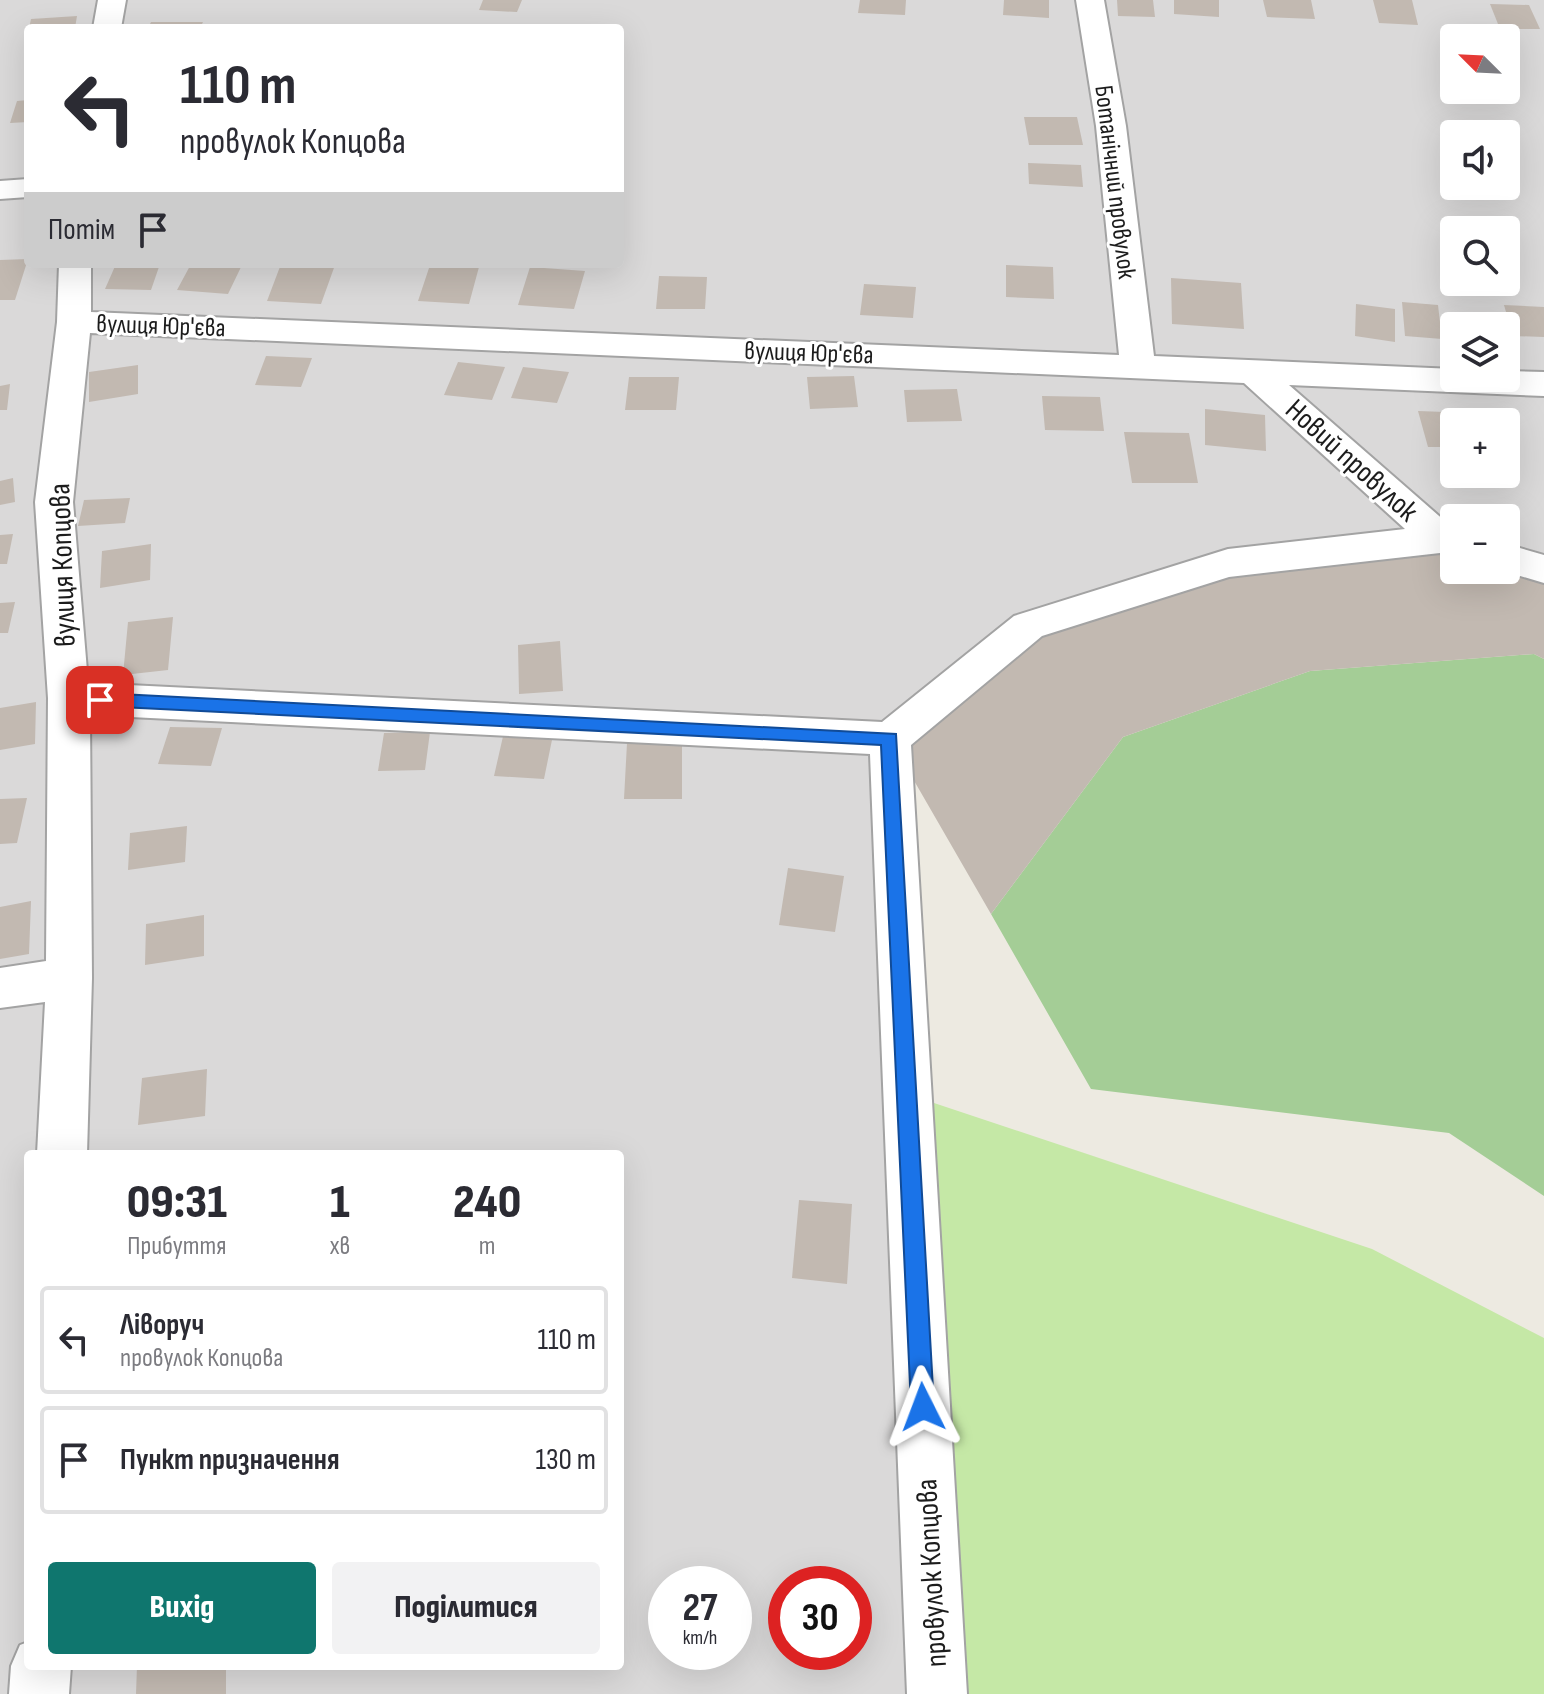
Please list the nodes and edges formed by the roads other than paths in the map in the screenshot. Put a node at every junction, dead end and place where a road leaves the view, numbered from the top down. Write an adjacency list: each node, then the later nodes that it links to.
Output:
1 (112, 0): 3 (street)
2 (1090, 0): 8 (street, Ботанічний провулок)
3 (108, 24)
4 (24, 188): 5 (street)
5 (0, 190)
6 (75, 268): 7 (street, вулиця Копцова)
7 (74, 322): 8 (street, вулиця Юр'єва); 15 (street, вулиця Копцова)
8 (1138, 365): 9 (street, вулиця Юр'єва)
9 (1252, 371): 10 (street, вулиця Юр'єва); 11 (street, Новий провулок)
10 (1544, 384)
11 (1440, 535)
12 (1440, 542): 16 (street)
13 (1520, 562): 14 (street)
14 (1544, 569)
15 (69, 698): 16 (street); 17 (street, вулиця Копцова)
16 (890, 739): 22 (street, провулок Копцова)
17 (69, 978): 18 (street); 19 (street, вулиця Копцова)
18 (0, 988)
19 (62, 1150)
20 (41, 1670): 21 (street)
21 (39, 1694)
22 (937, 1694)

